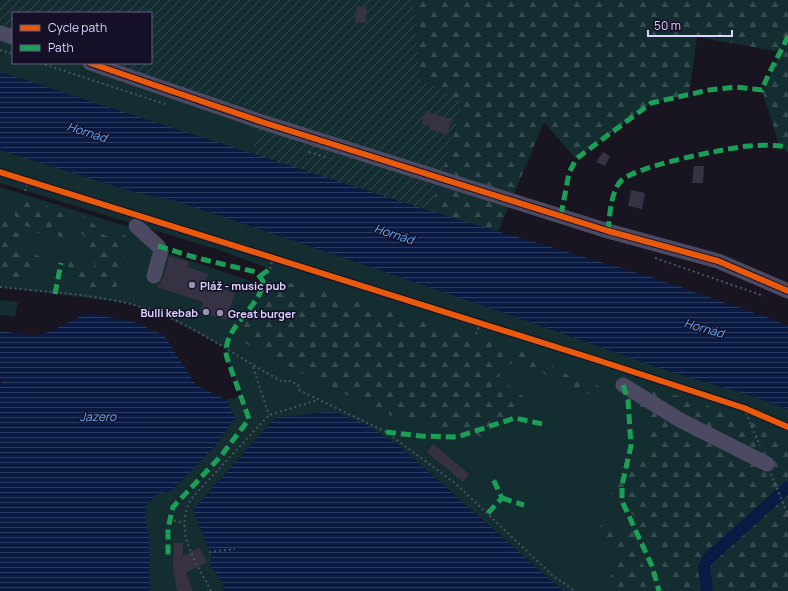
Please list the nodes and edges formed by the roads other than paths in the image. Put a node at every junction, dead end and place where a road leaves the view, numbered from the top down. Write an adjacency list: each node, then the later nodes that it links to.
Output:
1 (0, 33): 2 (lane)
2 (12, 37)
3 (93, 64): 6 (lane)
4 (136, 226): 5 (lane)
5 (154, 276)
6 (788, 291)
7 (624, 385): 8 (lane)
8 (767, 464)

